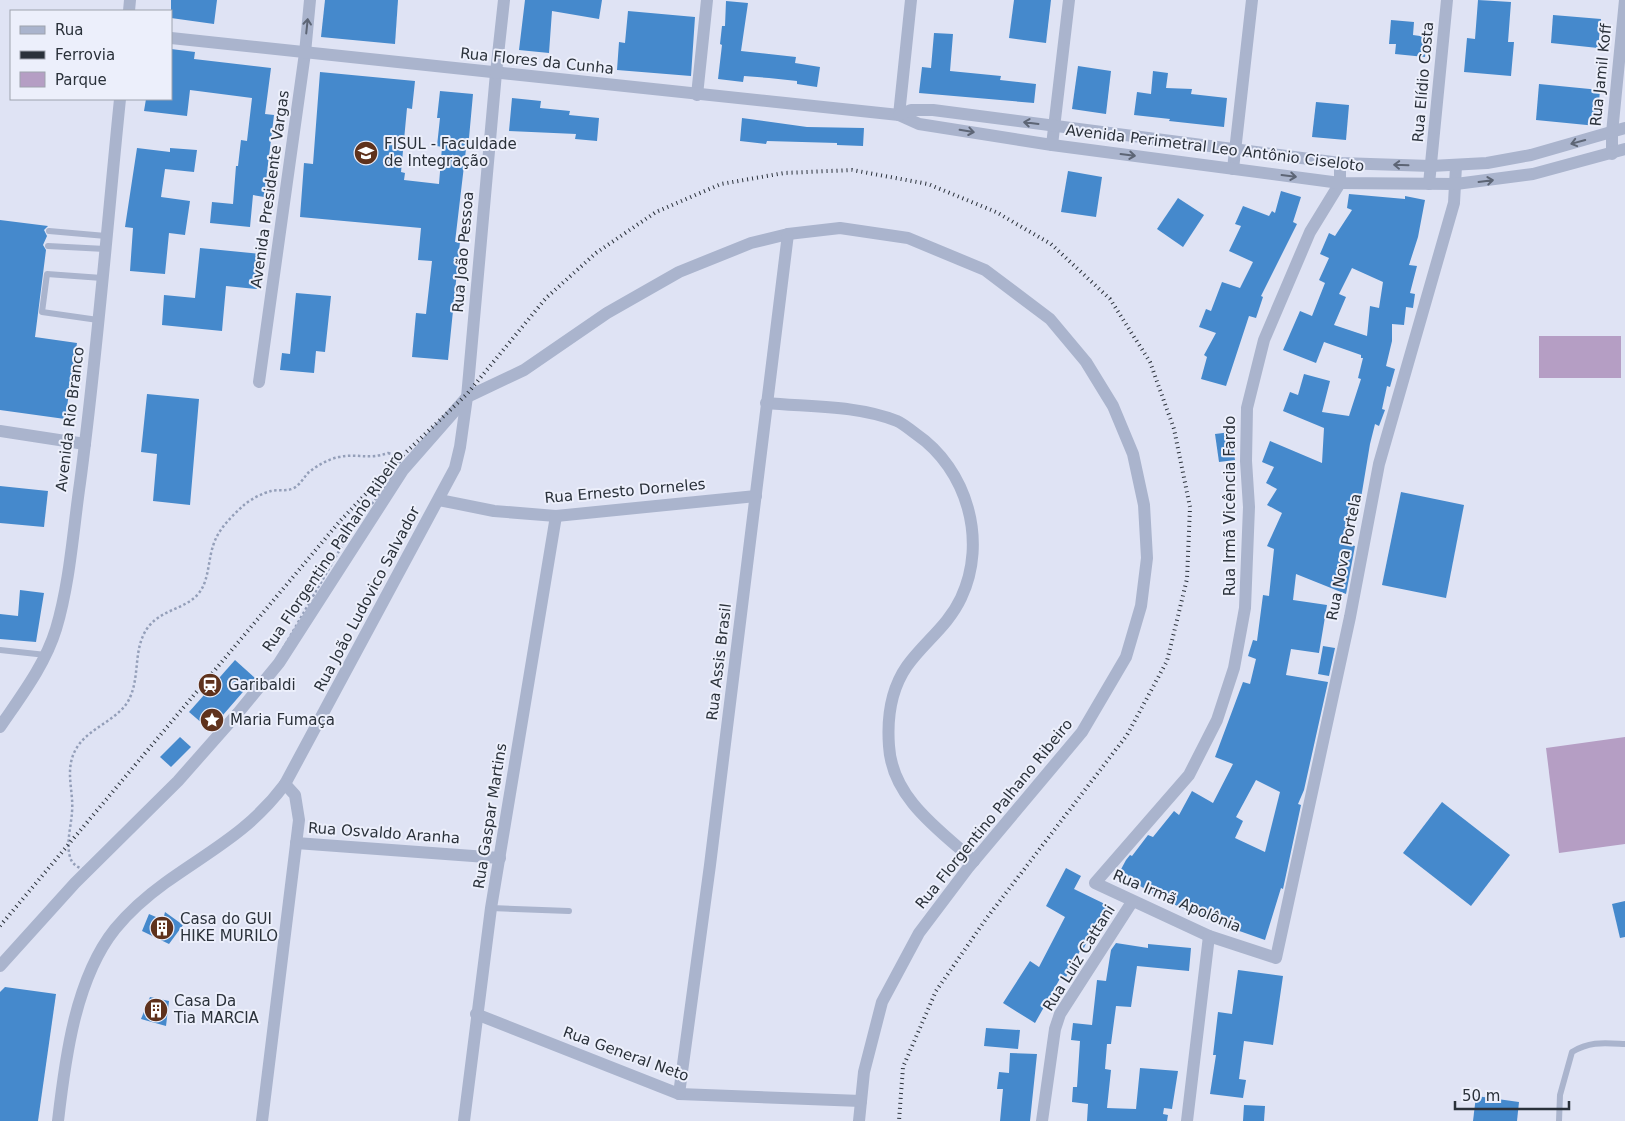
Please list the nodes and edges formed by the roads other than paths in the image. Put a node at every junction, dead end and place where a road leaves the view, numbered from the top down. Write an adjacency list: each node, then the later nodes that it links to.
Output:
1 (310, 0): 10 (street, Avenida Presidente Vargas, one-way to 1)
2 (504, 0): 11 (street, Rua João Pessoa)
3 (707, 0): 12 (street)
4 (911, 0): 15 (street)
5 (1069, 0): 17 (street)
6 (1252, 0): 21 (street)
7 (1447, 0): 25 (street, Rua Elídio Costa)
8 (1625, 0): 19 (street, Rua Jamil Koff)
9 (172, 38): 10 (street, Rua Flores da Cunha)
10 (305, 53): 11 (street, Rua Flores da Cunha); 38 (street, Avenida Presidente Vargas)
11 (496, 73): 12 (street, Rua Flores da Cunha); 39 (street, Rua João Pessoa)
12 (697, 95): 15 (street, Rua Flores da Cunha)
13 (120, 100): 33 (street, Avenida Rio Branco)
14 (920, 109): 15 (street, Rua Flores da Cunha); 17 (street, Avenida Perimetral Leo Antônio Ciseloto, one-way to 14)
15 (899, 115): 16 (street, Rua Flores da Cunha)
16 (919, 124): 20 (street, Avenida Perimetral Leo Antônio Ciseloto, one-way to 20)
17 (1054, 126): 20 (street); 21 (street, Avenida Perimetral Leo Antônio Ciseloto)
18 (1625, 128): 19 (street, Avenida Perimetral Leo Antônio Ciseloto)
19 (1612, 133): 23 (street, Rua Jamil Koff); 26 (street, Avenida Perimetral Leo Antônio Ciseloto, one-way to 26)
20 (1052, 145): 27 (street, Avenida Perimetral Leo Antônio Ciseloto, one-way to 27)
21 (1235, 149): 24 (street, Avenida Perimetral Leo Antônio Ciseloto); 27 (street)
22 (1625, 149): 23 (street, Avenida Perimetral Leo Antônio Ciseloto)
23 (1612, 154): 30 (street, Avenida Perimetral Leo Antônio Ciseloto, one-way to 23)
24 (1340, 163): 25 (street, Avenida Perimetral Leo Antônio Ciseloto, one-way to 24); 28 (street)
25 (1431, 166): 26 (street, Avenida Perimetral Leo Antônio Ciseloto); 29 (street, Rua Elídio Costa)
26 (1456, 166): 30 (street, Rua Nova Portela)
27 (1233, 169): 28 (street, Avenida Perimetral Leo Antônio Ciseloto, one-way to 28)
28 (1340, 183): 29 (street, Avenida Perimetral Leo Antônio Ciseloto); 54 (street, Rua Irmã Vicência Fardo)
29 (1428, 184): 30 (street, Avenida Perimetral Leo Antônio Ciseloto)
30 (1456, 184): 59 (street, Rua Nova Portela)
31 (50, 231): 33 (lane)
32 (788, 234): 39 (street, Rua Florgentino Palhano Ribeiro); 40 (street, Rua Assis Brasil); 53 (street, Rua Florgentino Palhano Ribeiro)
33 (106, 236): 35 (street, Avenida Rio Branco)
34 (48, 246): 35 (lane)
35 (105, 250): 36 (street, Avenida Rio Branco)
36 (102, 278): 37 (street, Avenida Rio Branco); 37 (lane)
37 (98, 320): 42 (street, Avenida Rio Branco)
38 (259, 382)
39 (467, 397): 43 (street, Rua João Pessoa); 60 (street, Rua Florgentino Palhano Ribeiro)
40 (766, 403): 44 (street, Rua Assis Brasil); 53 (street)
41 (0, 431): 42 (street)
42 (85, 444): 48 (street, Avenida Rio Branco)
43 (460, 447): 45 (street, Rua João Ludovico Salvador)
44 (756, 496): 46 (street, Rua Ernesto Dorneles); 63 (street, Rua Assis Brasil)
45 (439, 500): 46 (street, Rua Ernesto Dorneles); 50 (street, Rua João Ludovico Salvador)
46 (556, 516): 52 (street, Rua Gaspar Martins)
47 (0, 650): 48 (lane)
48 (46, 655): 49 (street, Avenida Rio Branco)
49 (0, 727)
50 (285, 784): 51 (street); 65 (street, Rua João Ludovico Salvador)
51 (296, 843): 52 (street, Rua Osvaldo Aranha); 66 (street)
52 (500, 858): 56 (street, Rua Gaspar Martins)
53 (974, 862): 64 (street, Rua Florgentino Palhano Ribeiro)
54 (1095, 883): 55 (street, Rua Irmã Apolônia)
55 (1132, 902): 58 (street, Rua Irmã Apolônia); 69 (street, Rua Luiz Cattani)
56 (491, 908): 57 (lane); 61 (street, Rua Gaspar Martins)
57 (569, 911)
58 (1209, 936): 59 (street, Rua Irmã Apolônia); 70 (street)
59 (1276, 958)
60 (0, 966)
61 (476, 1014): 63 (street, Rua General Neto); 67 (street, Rua Gaspar Martins)
62 (1625, 1044): 71 (lane)
63 (679, 1094): 64 (street, Rua General Neto)
64 (860, 1101): 68 (street, Rua Florgentino Palhano Ribeiro)
65 (58, 1121)
66 (262, 1121)
67 (464, 1121)
68 (859, 1121)
69 (1042, 1121)
70 (1186, 1121)
71 (1559, 1121)

